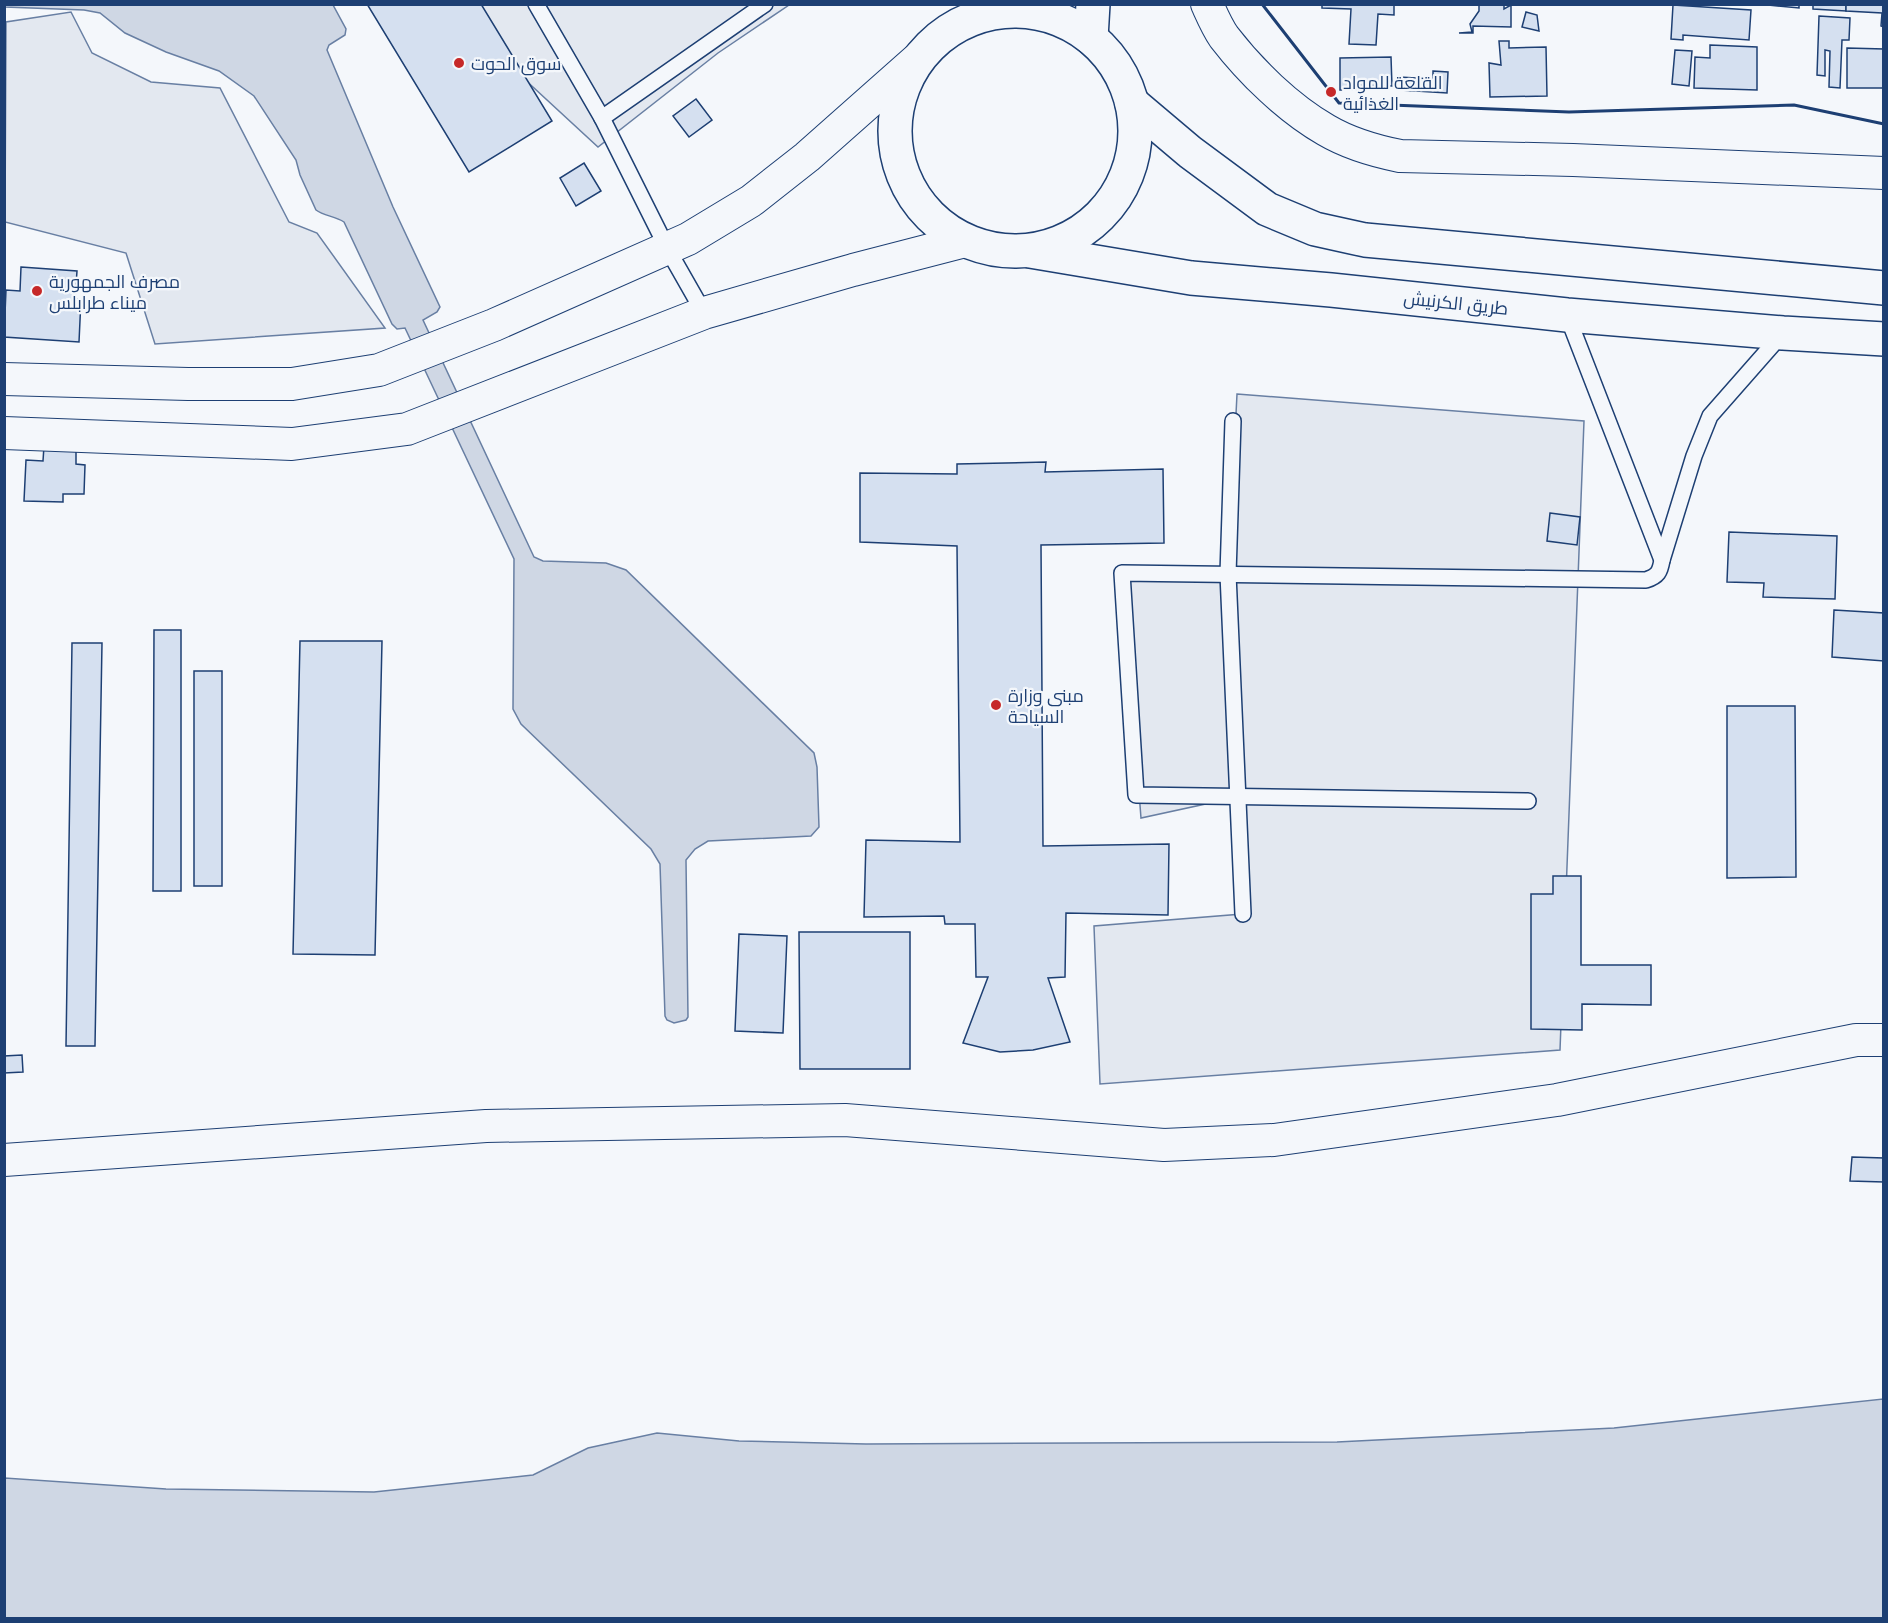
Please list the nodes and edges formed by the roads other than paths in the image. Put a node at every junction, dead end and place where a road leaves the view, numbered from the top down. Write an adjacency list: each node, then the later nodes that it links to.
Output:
1 (536, 4): 9 (lane)
2 (765, 4): 9 (lane)
3 (1093, 4): 6 (highway)
4 (1207, 4): 10 (street)
5 (962, 16): 6 (highway); 7 (highway)
6 (1091, 38): 8 (highway)
7 (921, 56): 11 (highway); 12 (street)
8 (1132, 103): 13 (highway); 14 (highway)
9 (602, 118): 12 (lane)
10 (1884, 173)
11 (965, 241): 13 (highway); 15 (street)
12 (667, 248): 15 (lane); 19 (street)
13 (1030, 251): 16 (highway, طريق الكرنيش)
14 (1884, 288)
15 (704, 313): 21 (street)
16 (1568, 315): 17 (highway, طريق الكرنيش); 22 (lane)
17 (1783, 333): 18 (highway, طريق الكرنيش); 22 (lane)
18 (1884, 339)
19 (4, 379)
20 (1233, 421): 23 (lane)
21 (4, 433)
22 (1662, 561): 23 (lane)
23 (1228, 574): 24 (lane); 24 (lane)
24 (1238, 796): 25 (lane); 26 (lane)
25 (1528, 801)
26 (1243, 914)
27 (1884, 1040): 28 (street)
28 (4, 1160)

